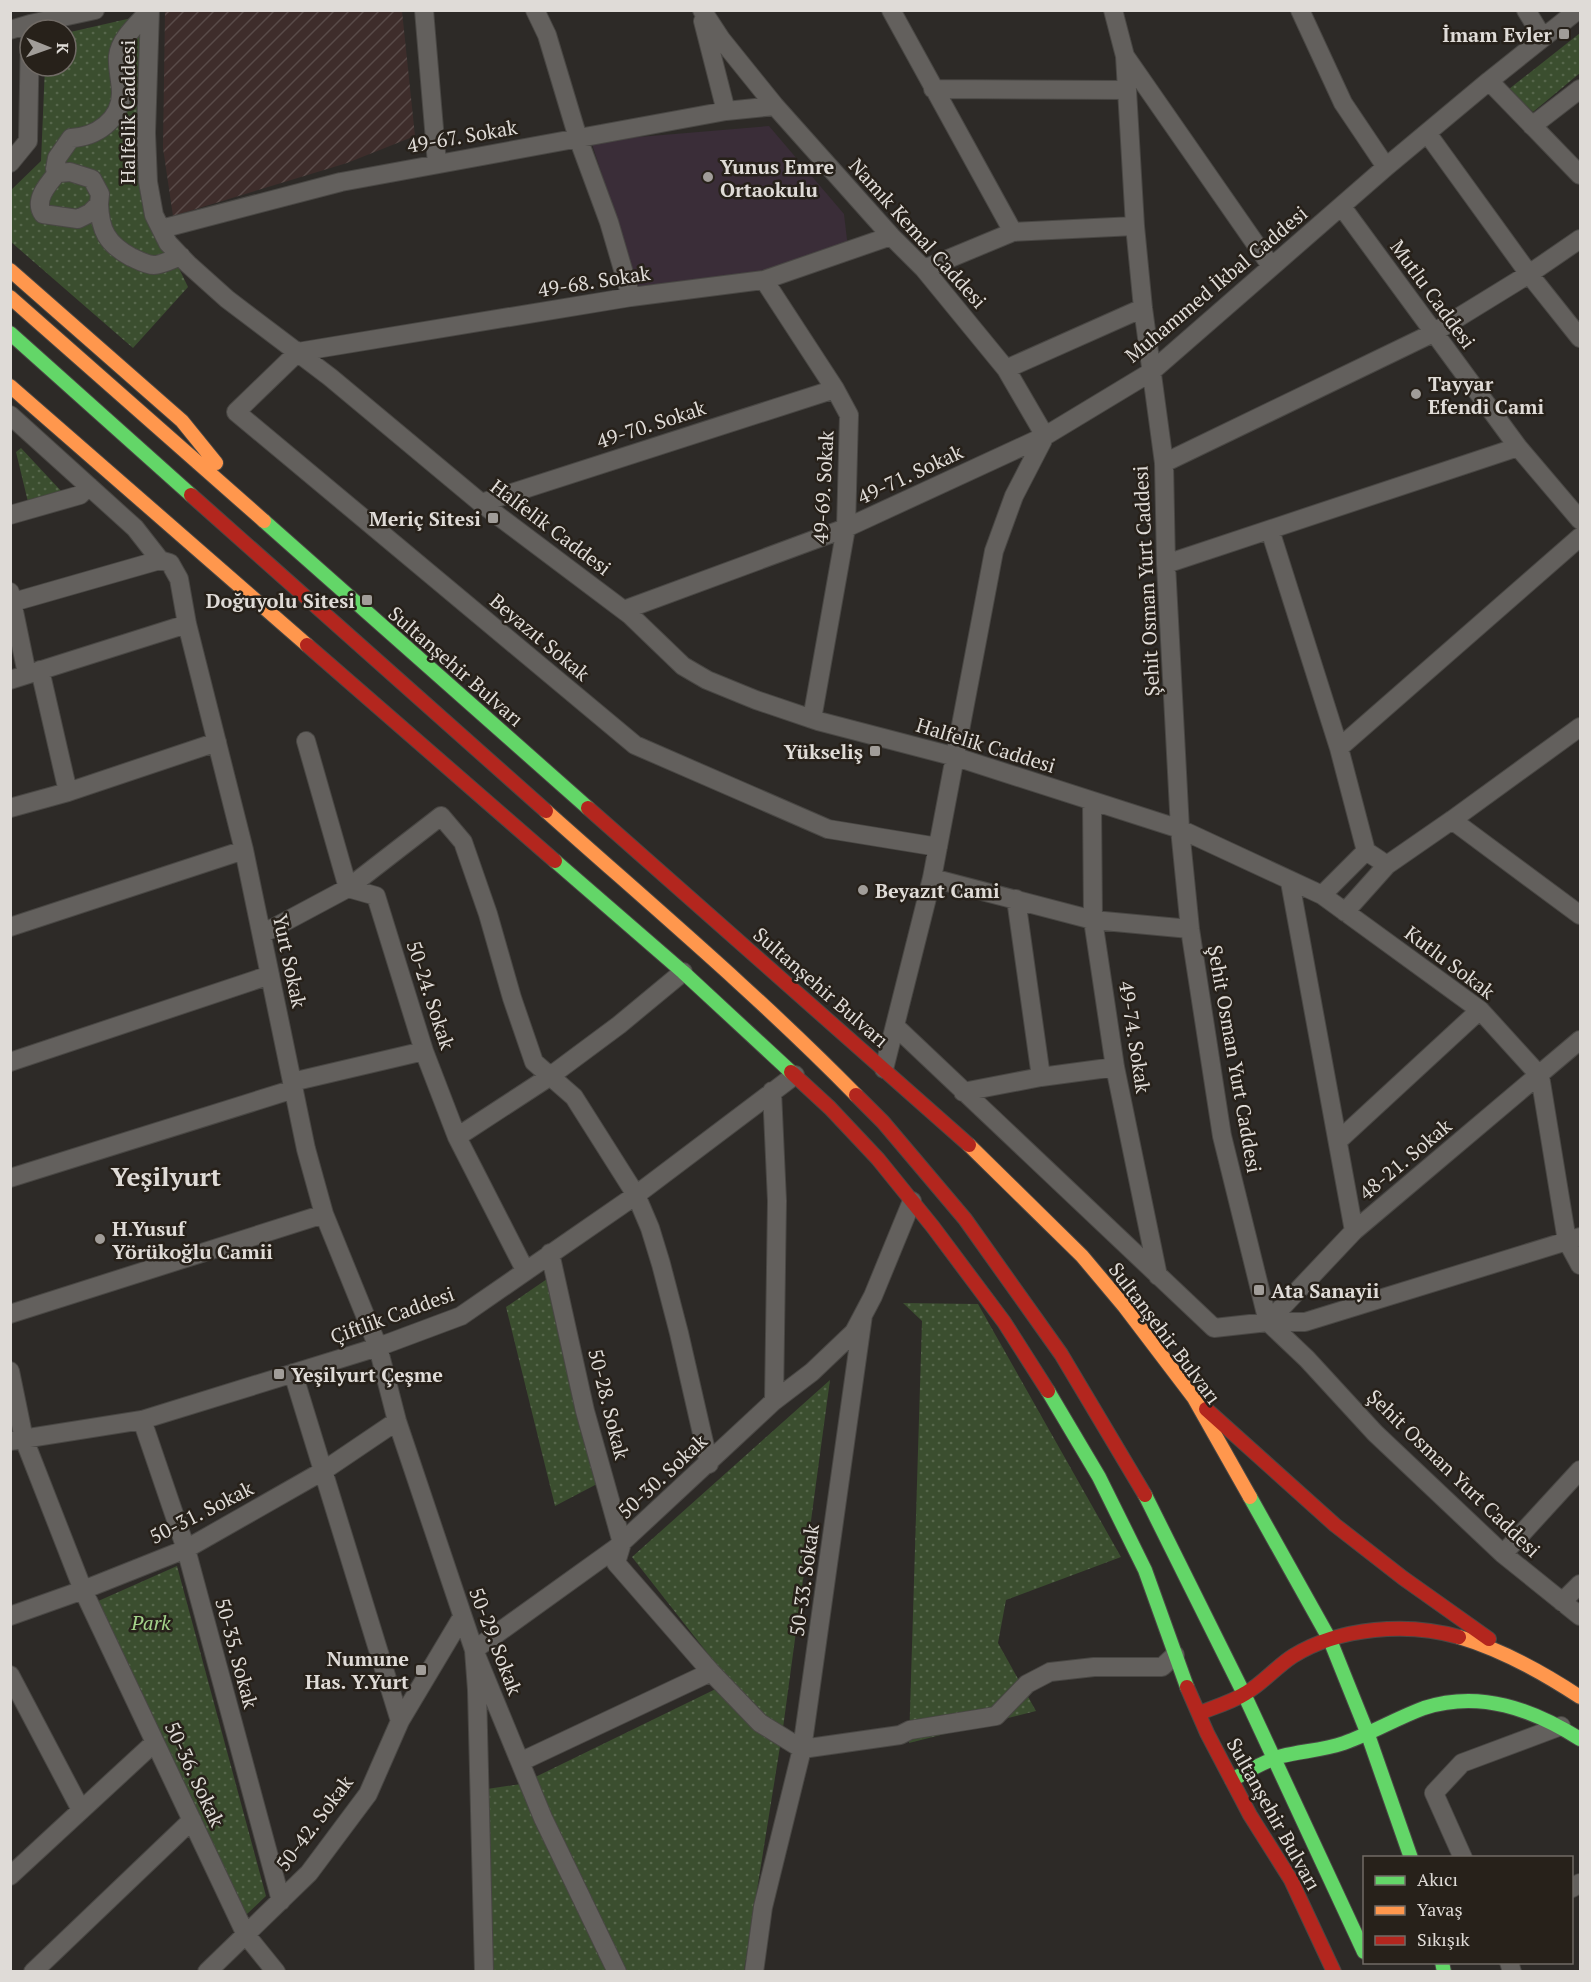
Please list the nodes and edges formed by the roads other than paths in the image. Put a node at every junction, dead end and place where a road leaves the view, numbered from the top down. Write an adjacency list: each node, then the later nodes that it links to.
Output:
1 (94, 10): 11 (street)
2 (150, 10): 27 (street); 32 (street, Halfelik Caddesi)
3 (424, 10): 25 (street)
4 (535, 10): 23 (street)
5 (701, 10): 19 (street, Namık Kemal Caddesi); 20 (street)
6 (891, 10): 16 (street)
7 (1113, 10): 13 (street)
8 (1300, 10): 26 (street)
9 (1526, 10): 12 (street)
10 (1578, 10): 12 (street, Muhammed İkbal Caddesi)
11 (63, 13)
12 (1543, 38): 15 (street, Muhammed İkbal Caddesi)
13 (1125, 56): 18 (street, Şehit Osman Yurt Caddesi); 37 (street)
14 (29, 78): 24 (street)
15 (1489, 81): 21 (street); 22 (street, Muhammed İkbal Caddesi)
16 (933, 89): 18 (street); 33 (street)
17 (1581, 89): 21 (street)
18 (1127, 90): 31 (street, Şehit Osman Yurt Caddesi)
19 (775, 106): 20 (street, 49-67. Sokak); 34 (street, Namık Kemal Caddesi)
20 (726, 111): 23 (street, 49-67. Sokak)
21 (1532, 126): 28 (street)
22 (1427, 133): 26 (street, Muhammed İkbal Caddesi); 40 (street)
23 (578, 138): 25 (street, 49-67. Sokak); 43 (street)
24 (13, 156)
25 (437, 164): 32 (street, 49-67. Sokak)
26 (1386, 167): 30 (street, Muhammed İkbal Caddesi)
27 (58, 172): 29 (street); 29 (street)
28 (1581, 175)
29 (99, 204): 36 (street)
30 (1342, 207): 37 (street, Muhammed İkbal Caddesi); 46 (street, Mutlu Caddesi)
31 (1135, 226): 33 (street); 44 (street, Şehit Osman Yurt Caddesi)
32 (161, 229): 36 (street, Halfelik Caddesi)
33 (1013, 232): 38 (street)
34 (891, 237): 38 (street, Namık Kemal Caddesi); 41 (street, 49-68. Sokak)
35 (1581, 239): 40 (street)
36 (181, 256): 49 (street, Halfelik Caddesi)
37 (1271, 266): 51 (street, Muhammed İkbal Caddesi)
38 (924, 269): 50 (street, Namık Kemal Caddesi)
39 (10, 270): 62 (main road)
40 (1529, 274): 46 (street); 47 (street)
41 (764, 280): 43 (street, 49-68. Sokak); 54 (street, 49-69. Sokak)
42 (10, 297): 62 (main road, Sultanşehir Bulvarı)
43 (631, 297): 49 (street, 49-68. Sokak)
44 (1143, 308): 50 (street); 51 (street, Şehit Osman Yurt Caddesi)
45 (10, 333): 53 (main road, Sultanşehir Bulvarı)
46 (1433, 333): 57 (street, Mutlu Caddesi); 58 (street)
47 (1581, 338)
48 (10, 351): 53 (main road, Sultanşehir Bulvarı)
49 (298, 352): 60 (street, Halfelik Caddesi); 84 (street, Beyazıt Sokak)
50 (1006, 369): 56 (street, Namık Kemal Caddesi)
51 (1151, 372): 56 (street, Muhammed İkbal Caddesi); 58 (street, Şehit Osman Yurt Caddesi)
52 (10, 386): 99 (main road, Sultanşehir Bulvarı)
53 (73, 387): 156 (main road, Sultanşehir Bulvarı)
54 (835, 389): 60 (street, 49-70. Sokak); 64 (street, 49-69. Sokak)
55 (10, 416): 59 (street)
56 (1045, 436): 64 (street, 49-71. Sokak); 78 (street)
57 (1518, 447): 63 (street, Mutlu Caddesi); 65 (street)
58 (1164, 463): 68 (street, Şehit Osman Yurt Caddesi)
59 (89, 486): 61 (street); 67 (street)
60 (481, 503): 70 (street, Halfelik Caddesi)
61 (10, 515)
62 (259, 517): 107 (main road, Sultanşehir Bulvarı)
63 (1581, 520)
64 (846, 528): 70 (street, 49-71. Sokak); 73 (street, 49-69. Sokak)
65 (1270, 530): 68 (street); 77 (street)
66 (1581, 537): 77 (street)
67 (160, 560): 69 (street); 71 (street, Yurt Sokak)
68 (1166, 564): 83 (street, Şehit Osman Yurt Caddesi)
69 (11, 599): 72 (street)
70 (624, 610): 73 (street, Halfelik Caddesi)
71 (187, 624): 72 (street); 76 (street, Yurt Sokak)
72 (26, 675): 79 (street)
73 (812, 719): 78 (street, Halfelik Caddesi)
74 (1579, 731): 82 (street)
75 (306, 741): 90 (street)
76 (217, 742): 79 (street); 85 (street, Yurt Sokak)
77 (1339, 748): 86 (street)
78 (956, 757): 80 (street, Halfelik Caddesi); 84 (street)
79 (68, 792): 81 (street)
80 (1092, 802): 83 (street, Halfelik Caddesi); 95 (street, 49-74. Sokak)
81 (10, 808)
82 (1452, 820): 87 (street); 94 (street)
83 (1180, 829): 89 (street, Kutlu Sokak); 97 (street, Şehit Osman Yurt Caddesi)
84 (938, 847): 88 (street)
85 (244, 850): 96 (street); 98 (street, Yurt Sokak)
86 (1366, 851): 87 (street); 91 (street)
87 (1387, 865): 93 (street)
88 (932, 878): 92 (street); 102 (street)
89 (1290, 882): 91 (street, Kutlu Sokak); 116 (street)
90 (348, 888): 98 (street); 104 (street, 50-24. Sokak); 110 (street)
91 (1322, 896): 93 (street, Kutlu Sokak)
92 (1016, 899): 95 (street); 111 (street)
93 (1345, 912): 101 (street, Kutlu Sokak)
94 (1581, 915)
95 (1093, 920): 97 (street); 106 (street, 49-74. Sokak)
96 (10, 927)
97 (1190, 929): 129 (street, Şehit Osman Yurt Caddesi)
98 (262, 934): 100 (street, Yurt Sokak)
99 (683, 972): 108 (main road, Sultanşehir Bulvarı); 110 (street)
100 (270, 975): 105 (street); 112 (street, Yurt Sokak)
101 (1480, 1010): 109 (street, Kutlu Sokak); 116 (street)
102 (895, 1026): 107 (street); 114 (street)
103 (1581, 1040): 109 (street, 48-21. Sokak)
104 (424, 1051): 112 (street); 115 (street, 50-24. Sokak)
105 (10, 1062)
106 (1115, 1067): 111 (street); 126 (street, 49-74. Sokak)
107 (884, 1069): 133 (main road, Sultanşehir Bulvarı)
108 (795, 1075): 113 (street, Çiftlik Caddesi); 119 (main road, Sultanşehir Bulvarı)
109 (1540, 1076): 121 (street, 48-21. Sokak); 122 (street)
110 (549, 1077): 115 (street); 118 (street)
111 (1041, 1077): 114 (street)
112 (293, 1085): 117 (street); 120 (street, Yurt Sokak)
113 (772, 1091): 118 (street, Çiftlik Caddesi); 134 (street)
114 (963, 1092): 126 (street)
115 (457, 1137): 125 (street, 50-24. Sokak)
116 (1338, 1141): 121 (street)
117 (10, 1178)
118 (636, 1195): 123 (street, Çiftlik Caddesi); 138 (street)
119 (912, 1201): 128 (street, 50-33. Sokak); 152 (main road, Sultanşehir Bulvarı)
120 (324, 1214): 127 (street); 130 (street, Yurt Sokak)
121 (1354, 1230): 129 (street, 48-21. Sokak)
122 (1574, 1239): 124 (street); 129 (street)
123 (550, 1253): 125 (street, Çiftlik Caddesi); 141 (street, 50-28. Sokak)
124 (1581, 1265)
125 (525, 1270): 130 (street, Çiftlik Caddesi)
126 (1158, 1276): 129 (street)
127 (10, 1314)
128 (863, 1315): 134 (street, 50-30. Sokak); 164 (street, 50-33. Sokak)
129 (1269, 1323): 143 (street, Şehit Osman Yurt Caddesi)
130 (378, 1347): 132 (street, Çiftlik Caddesi); 136 (street, 50-29. Sokak)
131 (10, 1371): 137 (street, 50-36. Sokak)
132 (293, 1373): 135 (street, Çiftlik Caddesi); 140 (street)
133 (1194, 1398): 150 (main road, Sultanşehir Bulvarı); 153 (main road)
134 (774, 1401): 138 (street, 50-30. Sokak)
135 (142, 1420): 137 (street, Çiftlik Caddesi); 142 (street, 50-35. Sokak)
136 (397, 1420): 140 (street, 50-31. Sokak); 149 (street, 50-29. Sokak)
137 (17, 1440): 145 (street, 50-36. Sokak)
138 (708, 1464): 141 (street, 50-30. Sokak)
139 (1581, 1470): 143 (street)
140 (323, 1471): 142 (street, 50-31. Sokak); 159 (street)
141 (622, 1543): 151 (street, 50-30. Sokak); 154 (street, 50-28. Sokak)
142 (186, 1549): 145 (street, 50-31. Sokak); 173 (street, 50-35. Sokak)
143 (1503, 1554): 146 (street, Şehit Osman Yurt Caddesi)
144 (1581, 1584): 146 (street)
145 (83, 1590): 147 (street, 50-31. Sokak); 163 (street, 50-36. Sokak)
146 (1562, 1602): 148 (street, Şehit Osman Yurt Caddesi)
147 (10, 1616)
148 (1581, 1616)
149 (462, 1617): 151 (street, 50-29. Sokak); 159 (street, 50-42. Sokak)
150 (1330, 1640): 153 (main road); 156 (main road); 161 (main road, Sultanşehir Bulvarı)
151 (474, 1650): 166 (street, 50-29. Sokak); 179 (street)
152 (1175, 1655): 158 (main road, Sultanşehir Bulvarı); 164 (street)
153 (1516, 1659): 157 (main road)
154 (711, 1672): 164 (street); 166 (street)
155 (10, 1675): 168 (street)
156 (1244, 1694): 158 (main road); 165 (main road, Sultanşehir Bulvarı)
157 (1581, 1697)
158 (1198, 1713): 167 (main road, Sultanşehir Bulvarı)
159 (400, 1722): 173 (street, 50-42. Sokak)
160 (1561, 1726): 161 (main road); 162 (main road); 171 (street)
161 (1367, 1732): 165 (main road); 170 (main road, Sultanşehir Bulvarı)
162 (1581, 1739)
163 (155, 1742): 168 (street); 169 (street, 50-36. Sokak)
164 (802, 1749): 181 (street, 50-33. Sokak)
165 (1274, 1759): 167 (main road); 175 (main road, Sultanşehir Bulvarı)
166 (520, 1762): 180 (street, 50-29. Sokak)
167 (1232, 1780): 182 (main road, Sultanşehir Bulvarı)
168 (81, 1810): 172 (street)
169 (192, 1820): 174 (street, 50-36. Sokak); 176 (street)
170 (1411, 1856)
171 (1462, 1856)
172 (10, 1876)
173 (281, 1901): 174 (street, 50-42. Sokak)
174 (246, 1935): 177 (street, 50-42. Sokak); 178 (street, 50-36. Sokak)
175 (1363, 1948)
176 (33, 1971)
177 (207, 1971)
178 (276, 1971)
179 (484, 1971)
180 (617, 1971)
181 (754, 1971)
182 (1334, 1971)

